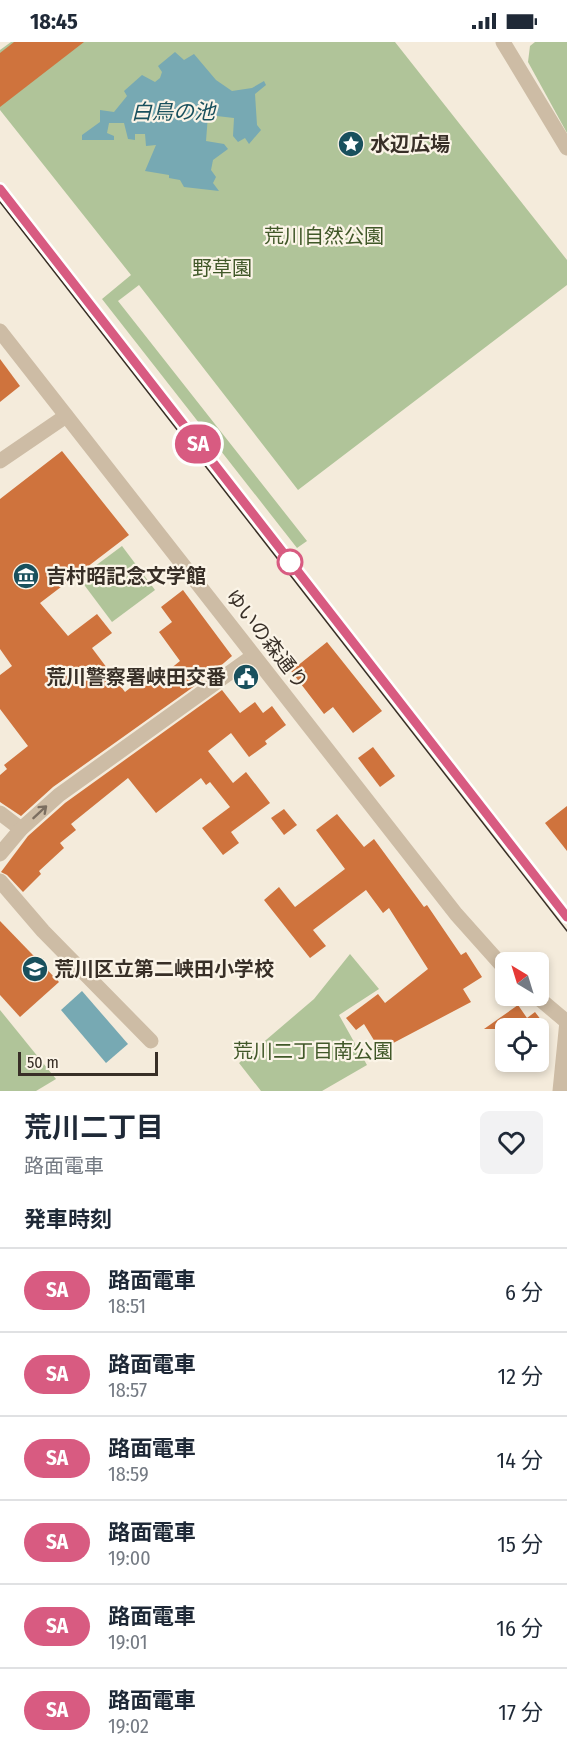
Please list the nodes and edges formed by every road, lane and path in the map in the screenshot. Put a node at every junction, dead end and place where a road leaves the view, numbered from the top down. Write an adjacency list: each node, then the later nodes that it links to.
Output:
1 (508, 44): 2 (street)
2 (567, 148)
3 (0, 331): 4 (street, ゆいの森通り)
4 (66, 416): 5 (street); 6 (street, ゆいの森通り)
5 (0, 461)
6 (254, 656): 8 (street, one-way to 6); 11 (street, ゆいの森通り)
7 (0, 813): 8 (street)
8 (21, 829): 9 (street)
9 (0, 854)
10 (0, 881): 14 (street)
11 (495, 958)
12 (548, 1006): 13 (street)
13 (567, 1022): 15 (street)
14 (151, 1041)
15 (560, 1091)

